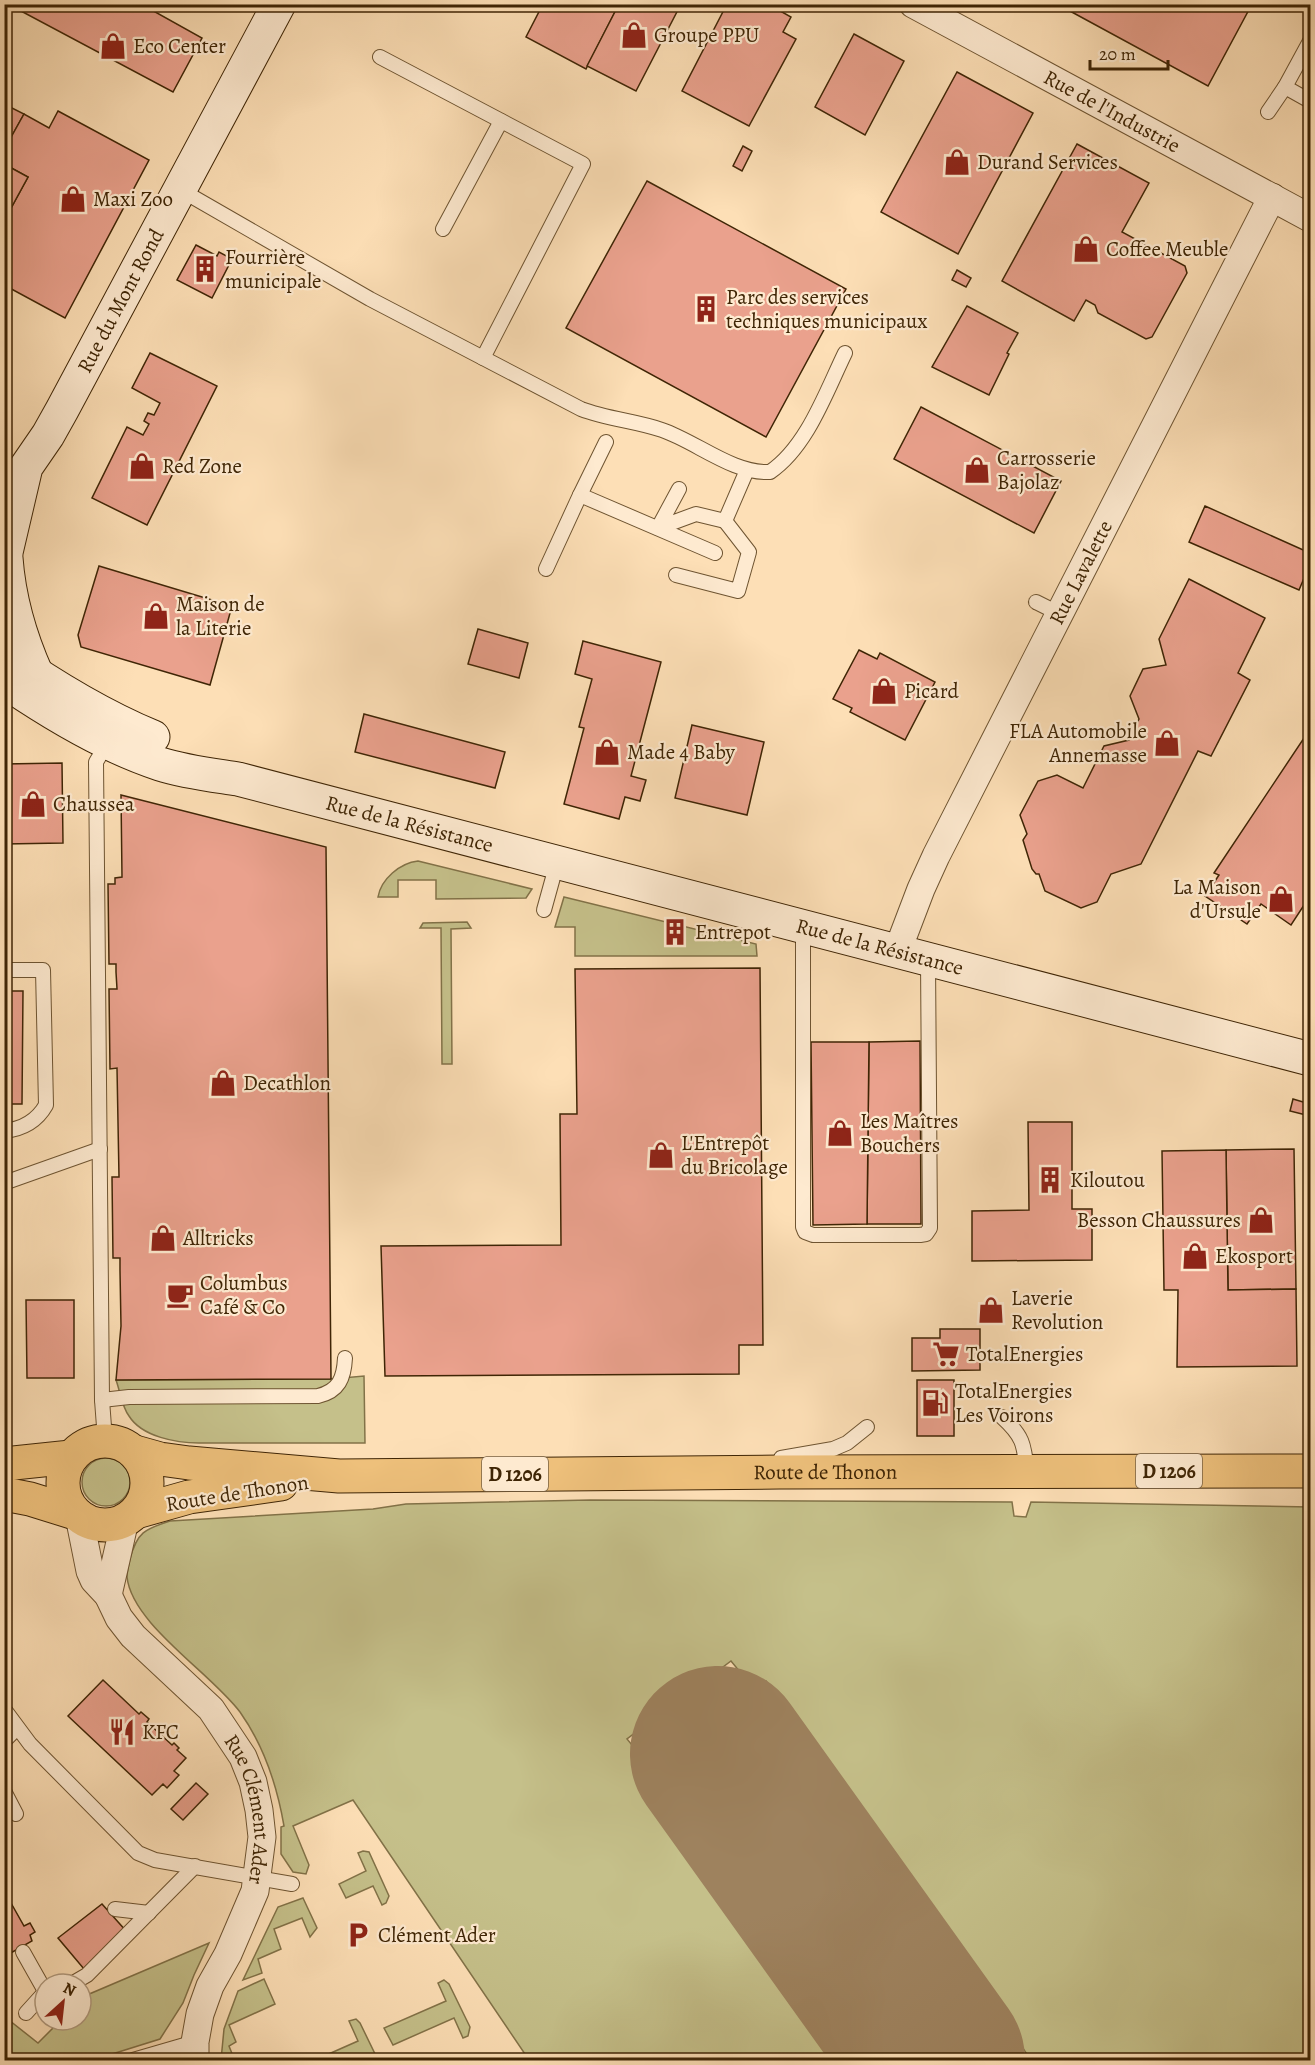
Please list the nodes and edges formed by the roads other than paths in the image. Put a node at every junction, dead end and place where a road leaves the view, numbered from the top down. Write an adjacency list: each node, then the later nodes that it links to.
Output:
1 (279, 4): 9 (street, Rue du Mont Rond)
2 (913, 4): 10 (street, Rue de l'Industrie)
3 (1311, 42): 5 (lane)
4 (380, 57): 8 (lane)
5 (1285, 87): 6 (lane); 7 (lane)
6 (1311, 101)
7 (1268, 112)
8 (501, 121): 12 (lane); 14 (lane)
9 (179, 189): 14 (lane); 17 (street, Rue du Mont Rond)
10 (1272, 197): 11 (street, Rue de l'Industrie); 34 (street, Rue Lavalette)
11 (1311, 218)
12 (443, 229)
13 (845, 353): 16 (lane)
14 (483, 358): 16 (lane)
15 (606, 442): 19 (lane)
16 (747, 471): 20 (lane)
17 (15, 472): 23 (street, Rue du Mont Rond)
18 (679, 489): 21 (lane)
19 (580, 495): 21 (lane); 24 (lane)
20 (725, 522): 21 (lane); 25 (lane)
21 (658, 528): 22 (lane)
22 (715, 553)
23 (5, 559): 27 (street, Rue du Mont Rond)
24 (546, 568)
25 (676, 575)
26 (4, 651): 27 (street, Rue de la Résistance)
27 (37, 675): 30 (street, Rue de la Résistance)
28 (4, 681): 29 (street, Rue de la Résistance)
29 (108, 742): 30 (street, Rue de la Résistance); 39 (lane)
30 (238, 779): 31 (street, Rue de la Résistance)
31 (557, 863): 32 (lane); 33 (street, Rue de la Résistance)
32 (544, 910)
33 (803, 928): 34 (street, Rue de la Résistance); 35 (lane)
34 (897, 952): 35 (street, Rue de la Résistance)
35 (928, 960): 37 (street, Rue de la Résistance)
36 (4, 970): 38 (lane)
37 (1311, 1059)
38 (4, 1131)
39 (100, 1149): 40 (lane); 42 (lane)
40 (4, 1183)
41 (345, 1358): 42 (lane)
42 (102, 1400): 45 (lane)
43 (1002, 1417): 49 (lane)
44 (867, 1427): 51 (lane)
45 (105, 1440): 46 (main road); 47 (main road)
46 (135, 1452): 52 (main road, Route de Thonon / D 1206); 55 (main road)
47 (71, 1457): 48 (main road); 54 (main road)
48 (4, 1464)
49 (1027, 1471): 50 (main road, Route de Thonon / D 1206); 51 (main road, Route de Thonon / D 1206)
50 (1311, 1471)
51 (691, 1473): 52 (main road, Route de Thonon / D 1206)
52 (339, 1476): 55 (main road, Route de Thonon / D 1206)
53 (4, 1494): 54 (main road)
54 (77, 1514): 55 (main road); 56 (street, Rue Clément Ader)
55 (130, 1516): 56 (street)
56 (108, 1594): 63 (street, Rue Clément Ader)
57 (4, 1709): 58 (lane)
58 (17, 1728): 59 (lane); 62 (lane)
59 (4, 1741)
60 (4, 1791): 61 (lane)
61 (16, 1814)
62 (195, 1866): 63 (lane); 66 (lane)
63 (258, 1877): 64 (lane); 72 (street, Rue Clément Ader)
64 (292, 1884)
65 (115, 1909): 66 (lane)
66 (149, 1913): 69 (lane)
67 (23, 1952): 68 (lane)
68 (34, 1972)
69 (90, 1972)
70 (33, 2005): 71 (lane)
71 (26, 2013)
72 (195, 2051): 73 (lane)
73 (133, 2061)

